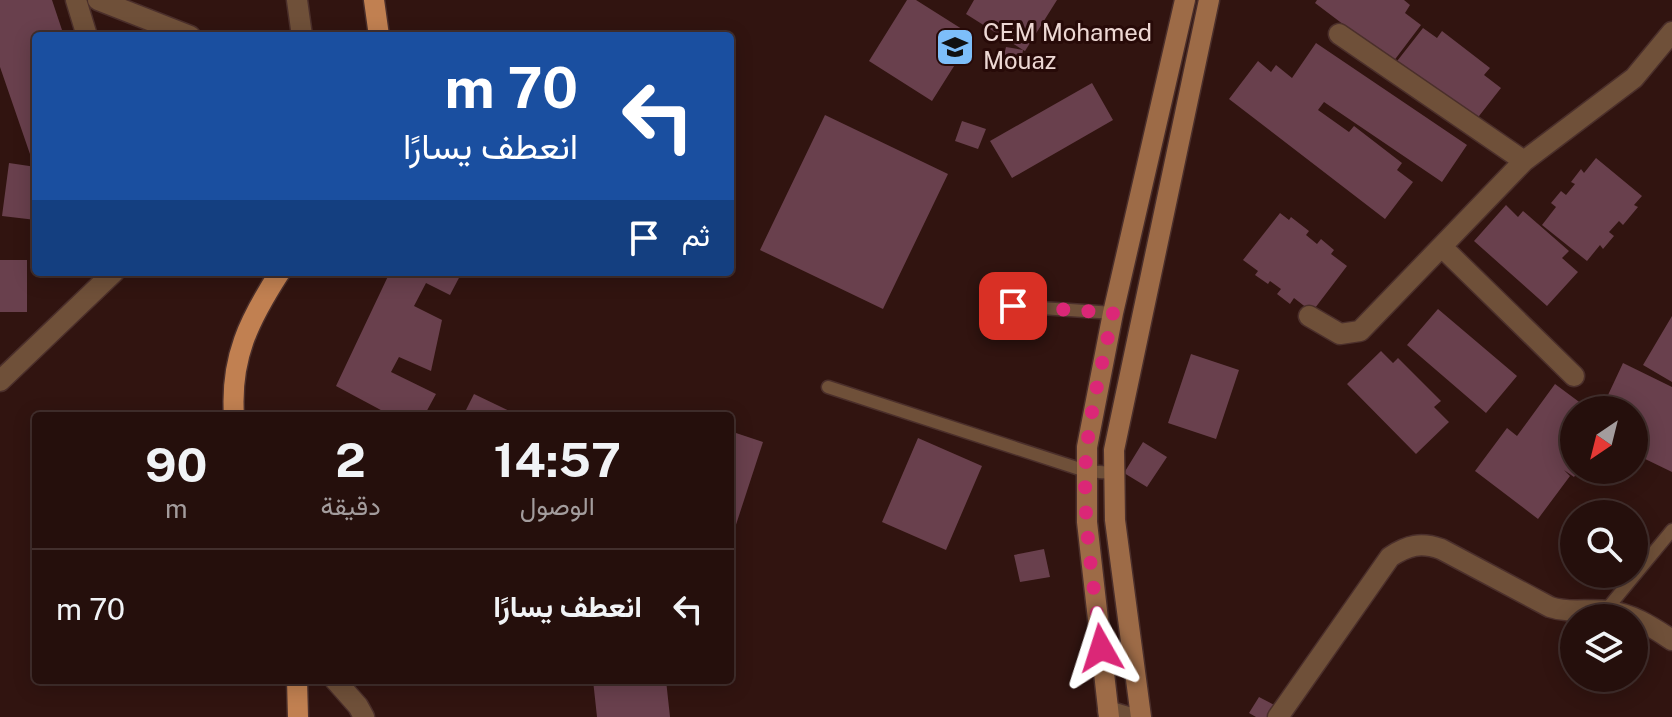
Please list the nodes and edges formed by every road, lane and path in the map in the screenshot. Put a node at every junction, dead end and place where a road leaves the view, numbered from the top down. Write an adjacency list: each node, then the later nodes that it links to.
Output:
1 (76, 0): 7 (street)
2 (98, 0): 8 (street)
3 (297, 0): 9 (street)
4 (374, 0): 10 (main road)
5 (1185, 0): 18 (street)
6 (1209, 0): 25 (street)
7 (86, 32)
8 (180, 32)
9 (301, 32)
10 (378, 32)
11 (1672, 32): 13 (street)
12 (1339, 34): 13 (street)
13 (1524, 161): 14 (street)
14 (1442, 247): 19 (street); 20 (street)
15 (110, 276): 21 (street)
16 (278, 276): 23 (main road)
17 (1013, 306): 18 (lane)
18 (1113, 313): 24 (street)
19 (1309, 316)
20 (1574, 376)
21 (0, 381)
22 (828, 387): 24 (lane)
23 (234, 412)
24 (1086, 471): 25 (lane); 33 (street)
25 (1113, 473): 36 (street)
26 (1672, 530): 27 (lane)
27 (1611, 604)
28 (1560, 611): 37 (street)
29 (1648, 626): 30 (street)
30 (1672, 640)
31 (297, 684): 34 (main road)
32 (339, 684): 35 (street)
33 (1115, 715)
34 (298, 717)
35 (364, 717)
36 (1141, 717)
37 (1278, 717)

